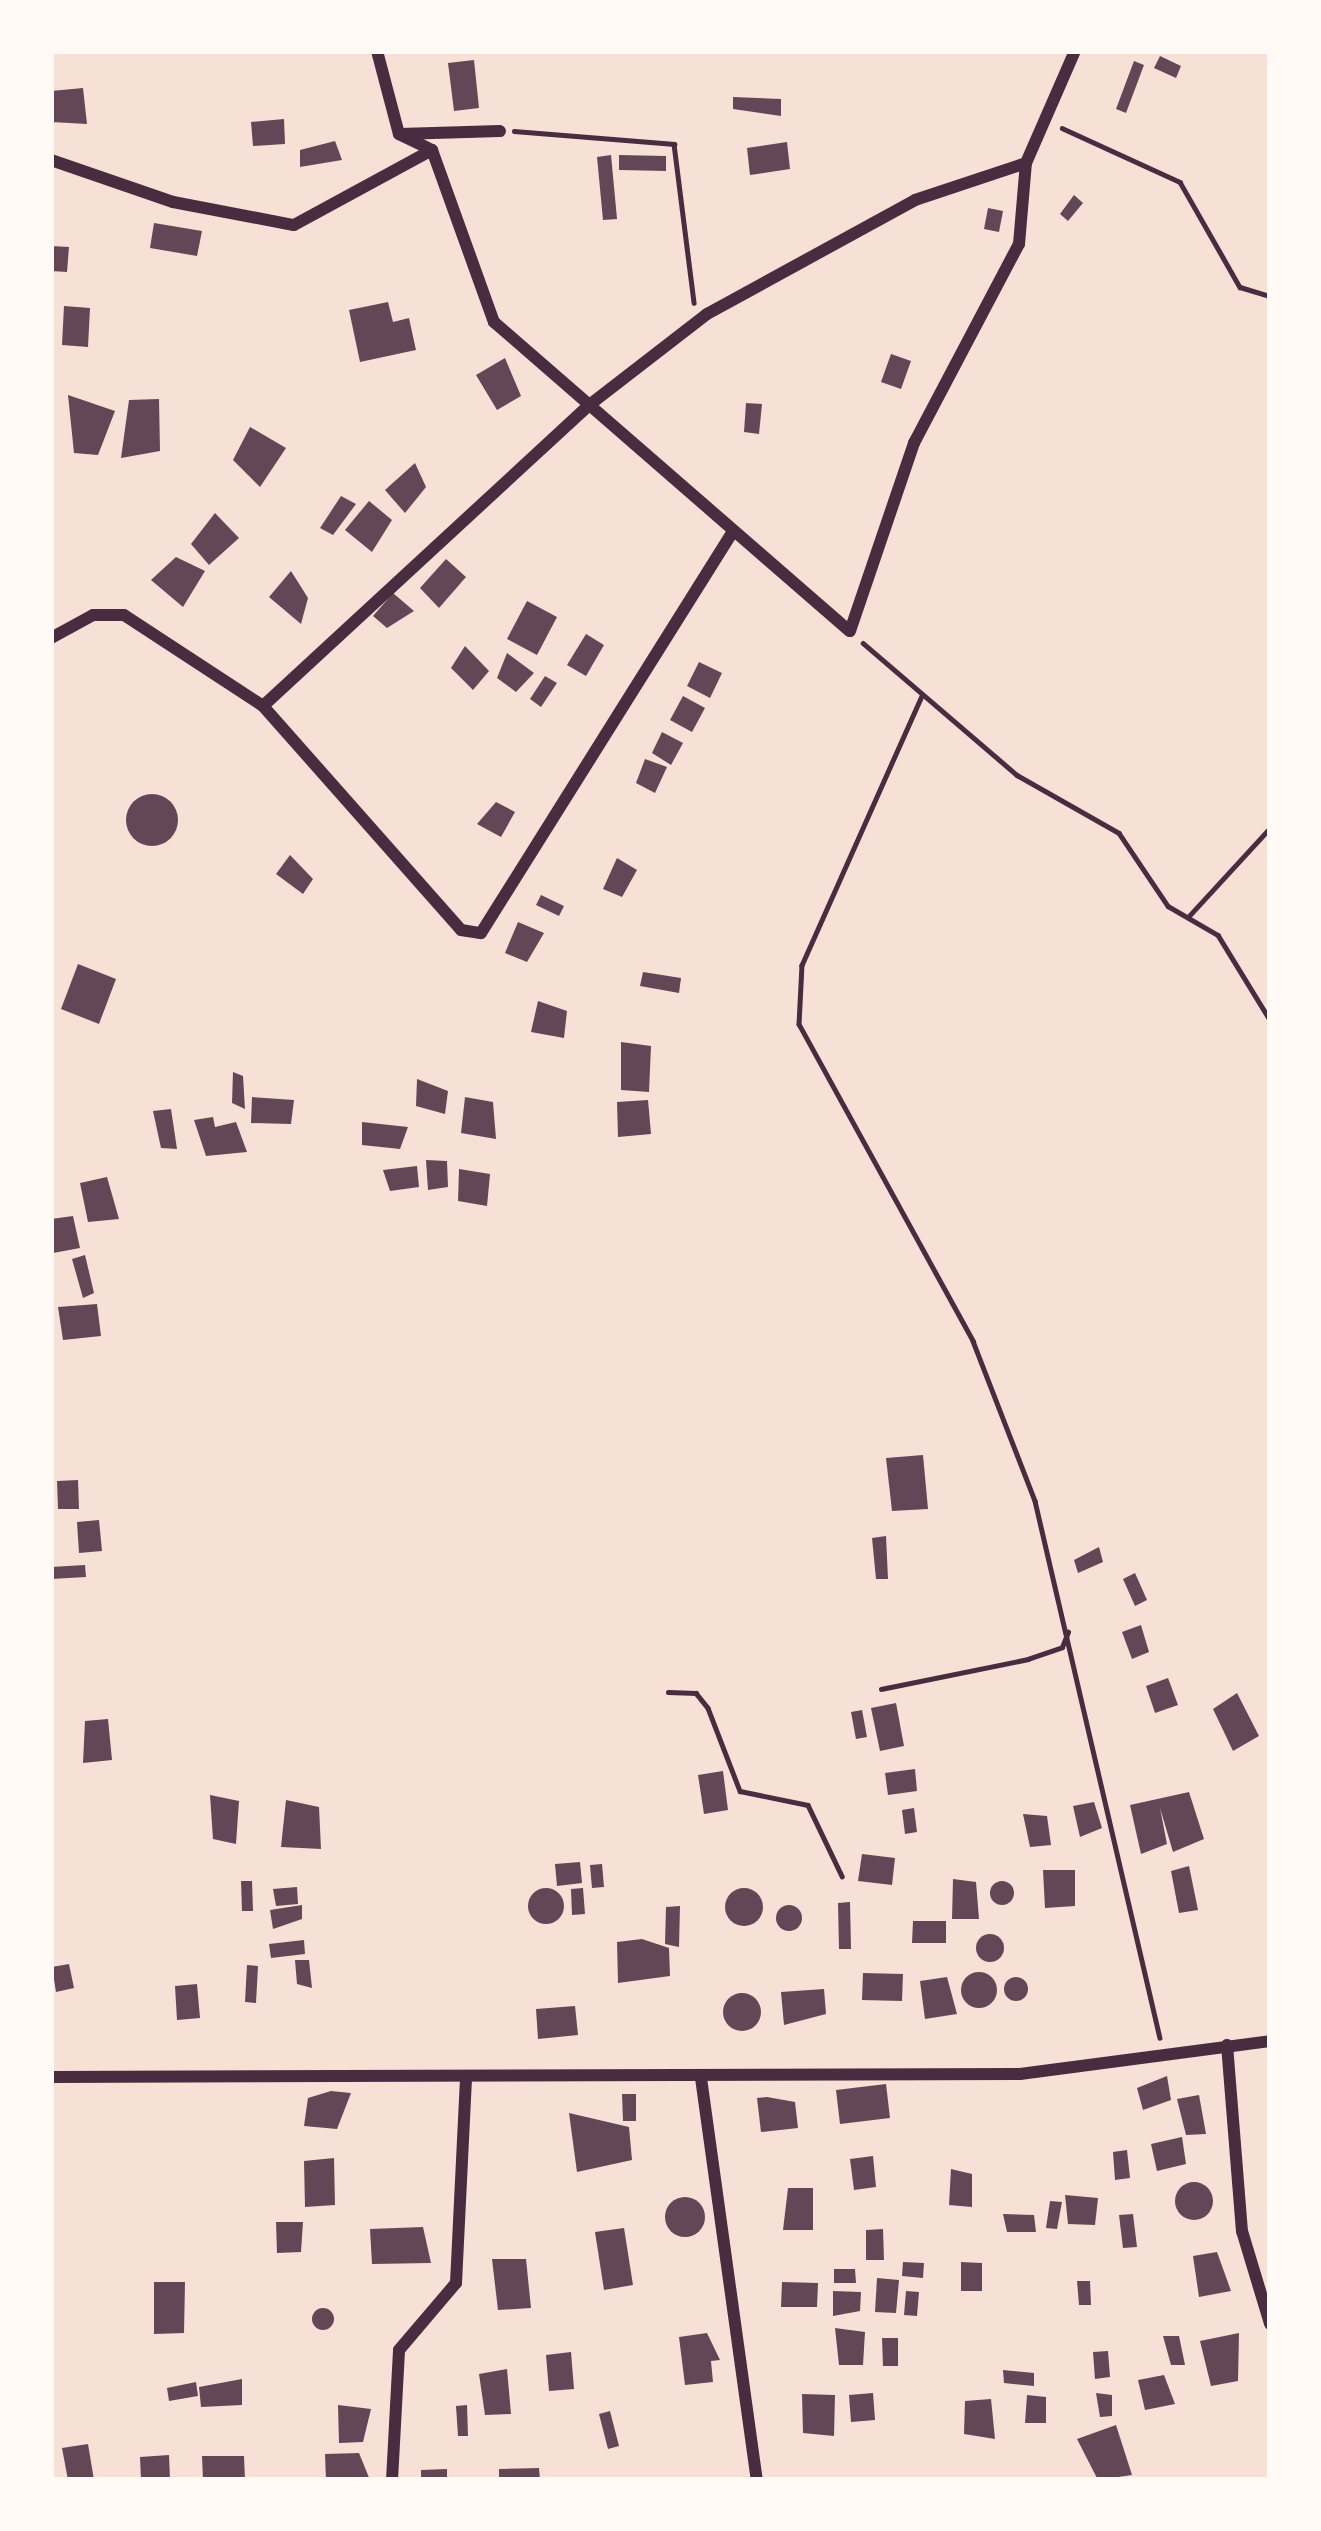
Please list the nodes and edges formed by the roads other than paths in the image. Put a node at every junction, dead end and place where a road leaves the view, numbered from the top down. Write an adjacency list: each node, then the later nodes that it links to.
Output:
1 (377, 51): 4 (street)
2 (1075, 51): 7 (street)
3 (500, 131): 4 (street)
4 (399, 134): 5 (street)
5 (432, 150): 6 (street); 8 (street)
6 (51, 160)
7 (1026, 163): 8 (street); 9 (street)
8 (588, 406): 9 (street); 11 (street)
9 (730, 534): 11 (street)
10 (51, 638): 11 (street)
11 (263, 706)
12 (1270, 2041): 13 (street)
13 (1227, 2045): 16 (street); 17 (street)
14 (466, 2076): 15 (street); 16 (street); 18 (street)
15 (51, 2077)
16 (701, 2078): 19 (street)
17 (1270, 2324)
18 (392, 2480)
19 (757, 2480)

